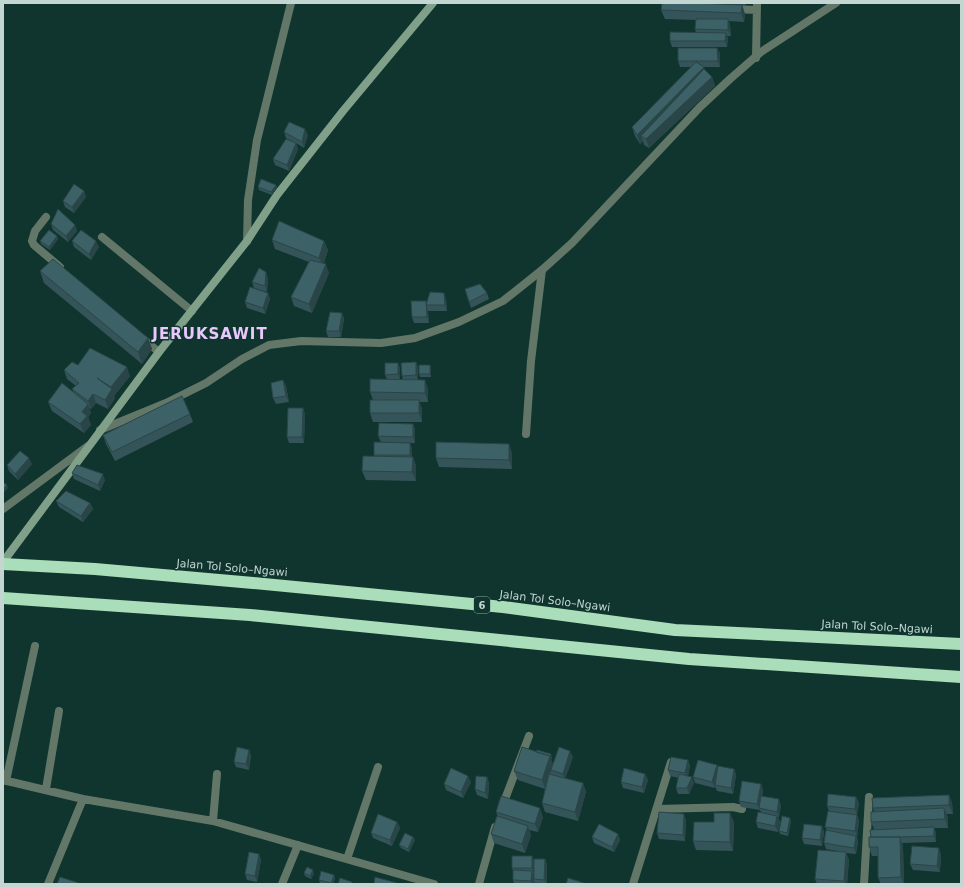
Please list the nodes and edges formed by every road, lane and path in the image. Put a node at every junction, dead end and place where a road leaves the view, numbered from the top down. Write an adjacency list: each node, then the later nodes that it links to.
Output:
1 (291, 3): 9 (street)
2 (433, 3): 9 (main road)
3 (836, 3): 6 (street)
4 (757, 6): 5 (street); 6 (street)
5 (727, 9)
6 (756, 58): 10 (street)
7 (46, 217): 11 (street)
8 (102, 237): 12 (street)
9 (247, 241): 12 (main road)
10 (542, 270): 15 (street); 16 (street)
11 (64, 271)
12 (192, 311): 14 (main road)
13 (135, 332): 14 (street)
14 (159, 352): 15 (main road)
15 (100, 430): 17 (main road)
16 (526, 434)
17 (88, 446): 18 (street); 19 (main road)
18 (3, 509)
19 (3, 563): 21 (highway, Jalan Tol Solo–Ngawi / 6)
20 (3, 598): 23 (highway)
21 (961, 644)
22 (35, 646): 29 (street)
23 (961, 677)
24 (59, 711): 30 (street)
25 (529, 736): 41 (street)
26 (671, 762): 33 (street)
27 (378, 767): 37 (street)
28 (217, 774): 35 (street)
29 (5, 781): 30 (street)
30 (46, 789): 32 (street)
31 (869, 797): 43 (street)
32 (83, 799): 35 (street); 38 (street)
33 (658, 809): 34 (street); 42 (street)
34 (742, 809)
35 (213, 821): 36 (street)
36 (298, 845): 37 (street); 39 (street)
37 (347, 859): 40 (street)
38 (48, 884)
39 (282, 884)
40 (434, 884)
41 (479, 884)
42 (633, 884)
43 (864, 884)

